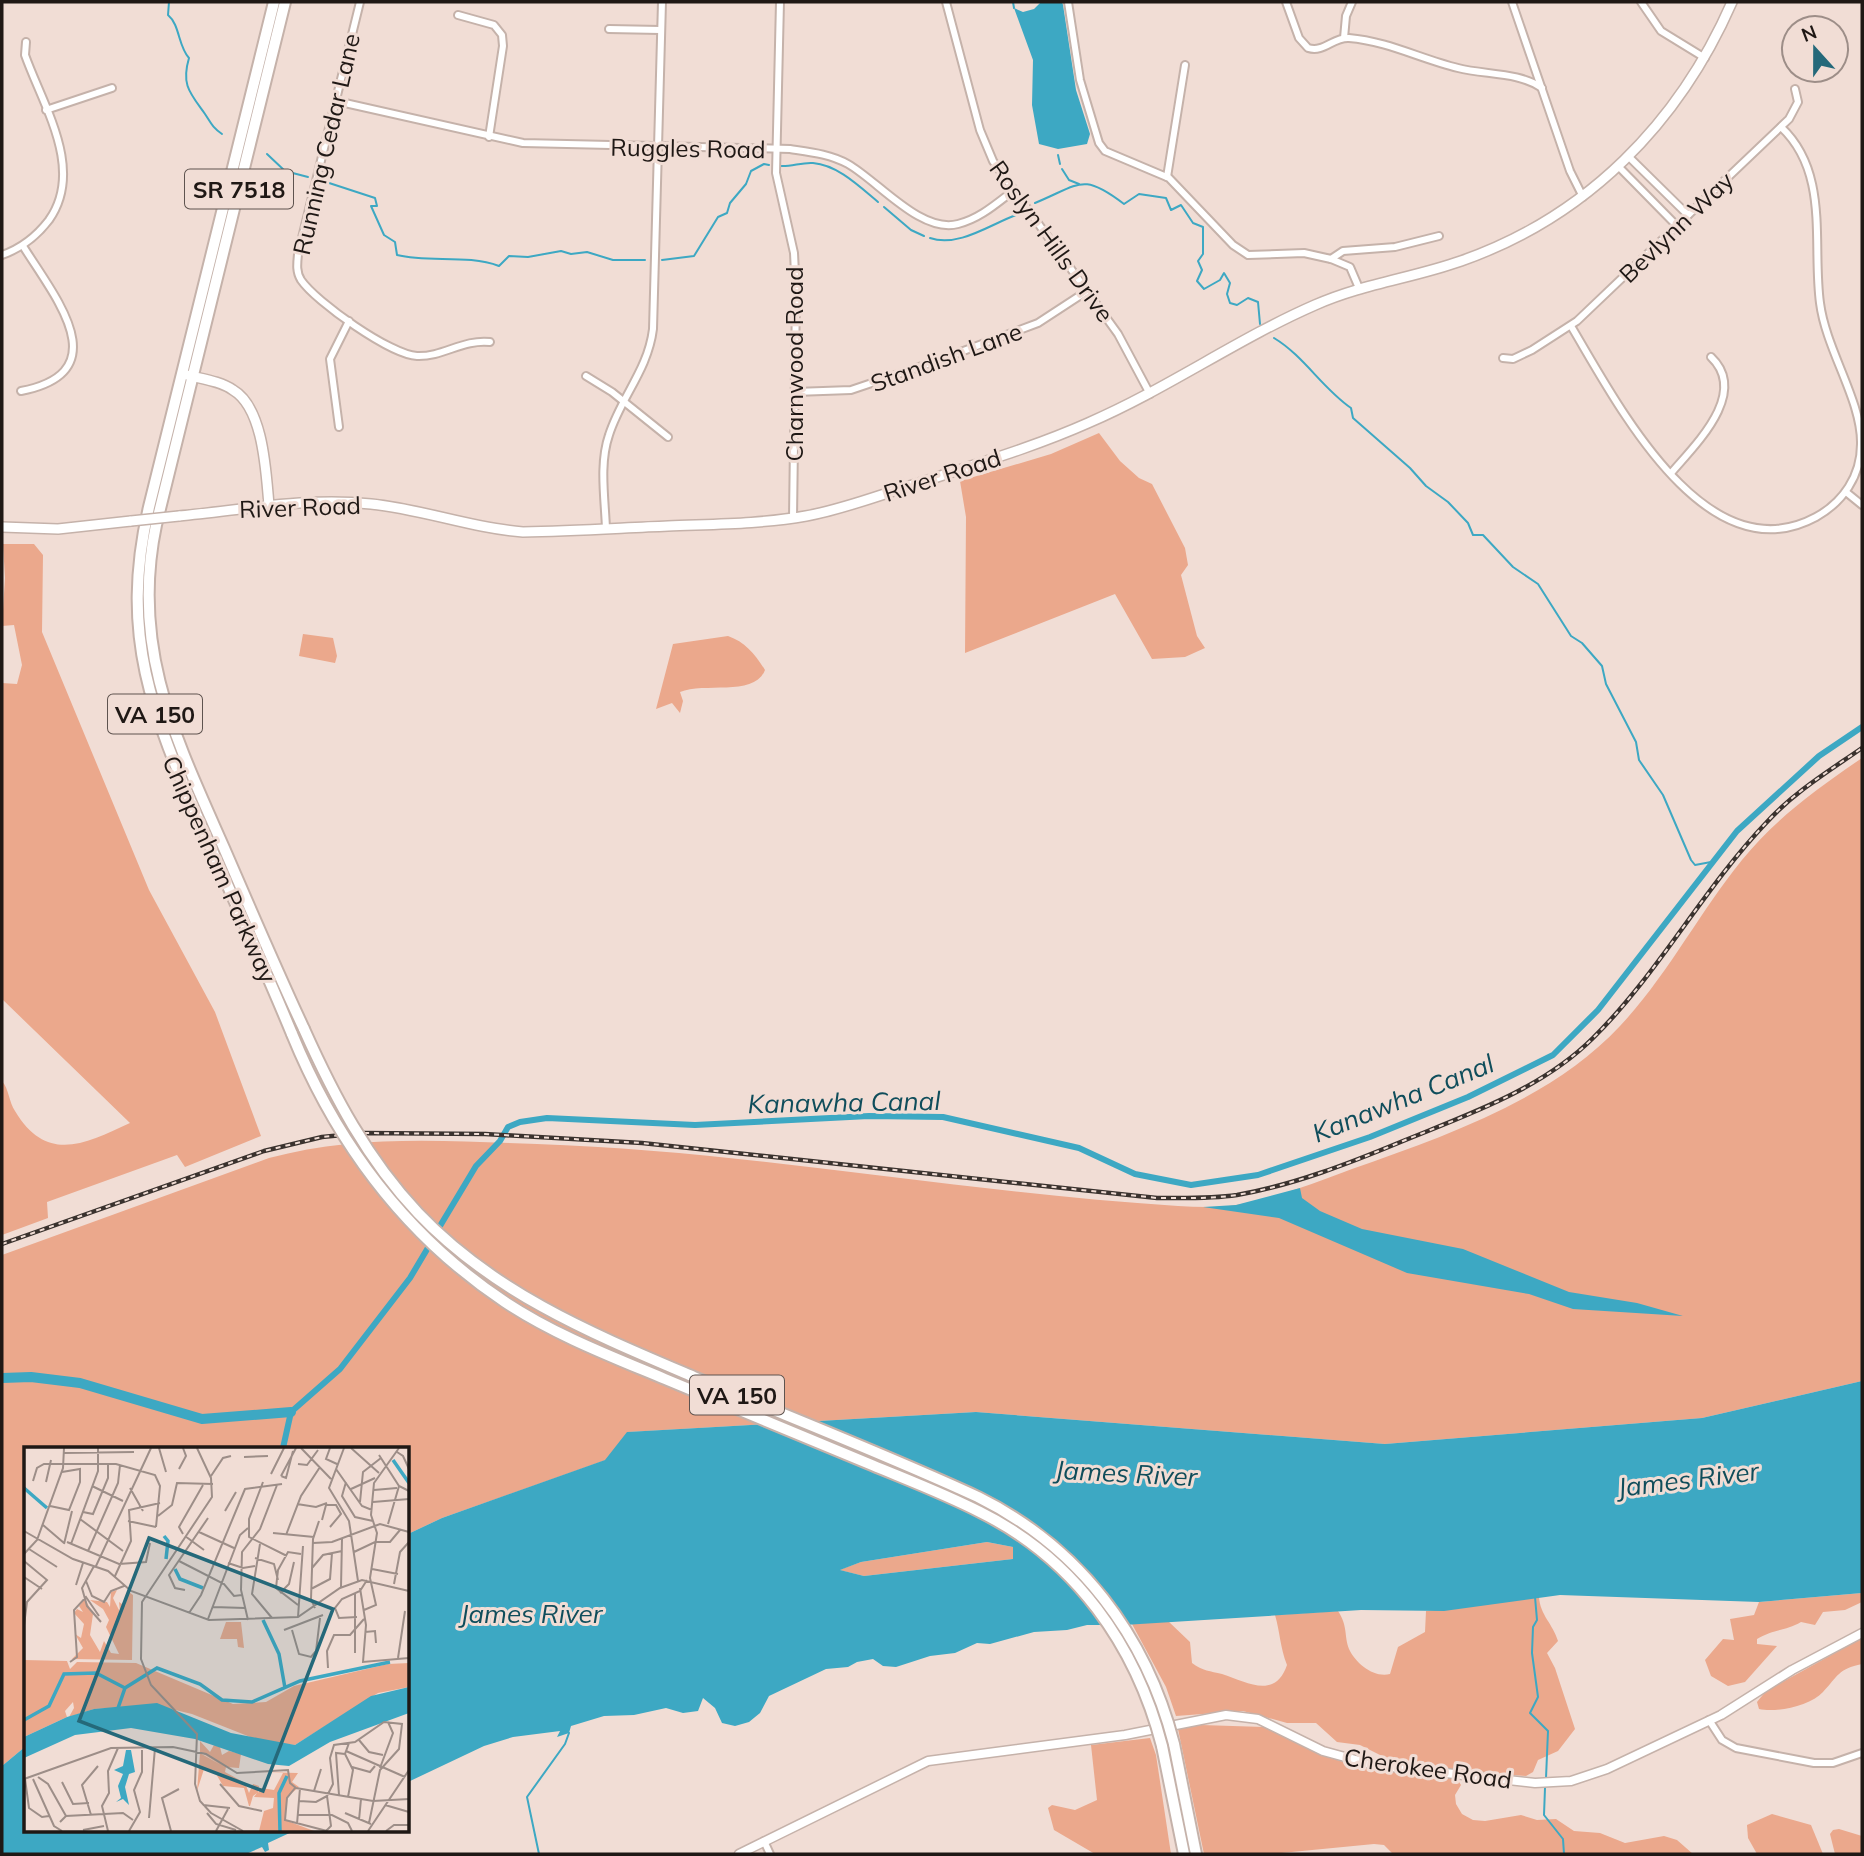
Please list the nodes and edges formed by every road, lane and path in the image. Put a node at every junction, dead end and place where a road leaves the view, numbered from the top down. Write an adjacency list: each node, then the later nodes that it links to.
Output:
1 (274, 2): 47 (highway, SR 7518)
2 (285, 2): 47 (highway, SR 7518)
3 (360, 2): 23 (street, Running Cedar Lane)
4 (662, 2): 15 (street)
5 (780, 2): 28 (street, Charnwood Road)
6 (946, 2): 32 (street, Roslyn Hills Drive)
7 (1068, 2): 31 (street)
8 (1286, 2): 16 (street)
9 (1352, 2): 16 (street)
10 (1512, 2): 20 (street)
11 (1641, 2): 18 (street)
12 (1732, 2): 18 (main road, River Road)
13 (458, 15): 26 (street)
14 (609, 29): 15 (street)
15 (660, 30): 27 (street)
16 (1344, 38): 20 (street)
17 (26, 42): 24 (street)
18 (1705, 58): 29 (main road, River Road)
19 (1185, 65): 31 (street)
20 (1542, 88): 33 (street)
21 (112, 89): 24 (street)
22 (1795, 89): 25 (street, Bevlynn Way)
23 (336, 101): 26 (street, Ruggles Road); 42 (street, Running Cedar Lane)
24 (46, 110): 37 (street)
25 (1781, 127): 34 (street, Bevlynn Way); 56 (street)
26 (489, 137): 27 (street, Ruggles Road)
27 (657, 148): 28 (street, Ruggles Road); 52 (street)
28 (776, 149): 32 (street, Ruggles Road); 50 (street, Charnwood Road)
29 (1629, 157): 30 (main road, River Road); 34 (street)
30 (1619, 167): 33 (main road, River Road); 35 (street)
31 (1167, 177): 39 (street)
32 (1013, 191): 41 (street, Roslyn Hills Drive)
33 (1583, 197): 40 (main road, River Road)
34 (1688, 215): 35 (street, Bevlynn Way)
35 (1677, 226): 43 (street, Bevlynn Way)
36 (1439, 236): 39 (street)
37 (23, 246): 38 (street); 49 (street)
38 (2, 255)
39 (1331, 259): 40 (street)
40 (1359, 288): 51 (main road, River Road)
41 (1087, 290): 50 (street, Standish Lane); 51 (street, Roslyn Hills Drive)
42 (349, 321): 44 (street, Running Cedar Lane); 53 (street)
43 (1571, 326): 46 (street, Bevlynn Way); 55 (street)
44 (489, 342)
45 (1711, 357): 55 (street)
46 (1503, 358)
47 (187, 375): 57 (main road); 64 (highway, Chippenham Parkway / VA 150, bridge); 64 (highway, Chippenham Parkway / VA 150, bridge)
48 (586, 376): 52 (street)
49 (21, 391)
50 (795, 392): 59 (street, Charnwood Road)
51 (1150, 394): 59 (main road, River Road)
52 (625, 402): 54 (street); 61 (street)
53 (339, 427)
54 (668, 437)
55 (1672, 472): 56 (street)
56 (1846, 492): 58 (street)
57 (269, 505): 60 (main road, River Road, bridge); 61 (main road, River Road)
58 (1862, 505)
59 (793, 518): 61 (main road, River Road)
60 (2, 527)
61 (606, 528)
62 (1862, 1633): 63 (street, Cherokee Road)
63 (1709, 1720): 65 (street); 66 (street, Cherokee Road)
64 (1168, 1745): 67 (highway, VA 150); 70 (highway, VA 150)
65 (1862, 1753)
66 (764, 1841): 68 (street, Cherokee Road); 69 (street)
67 (1183, 1852)
68 (739, 1854)
69 (770, 1854)
70 (1196, 1854)

